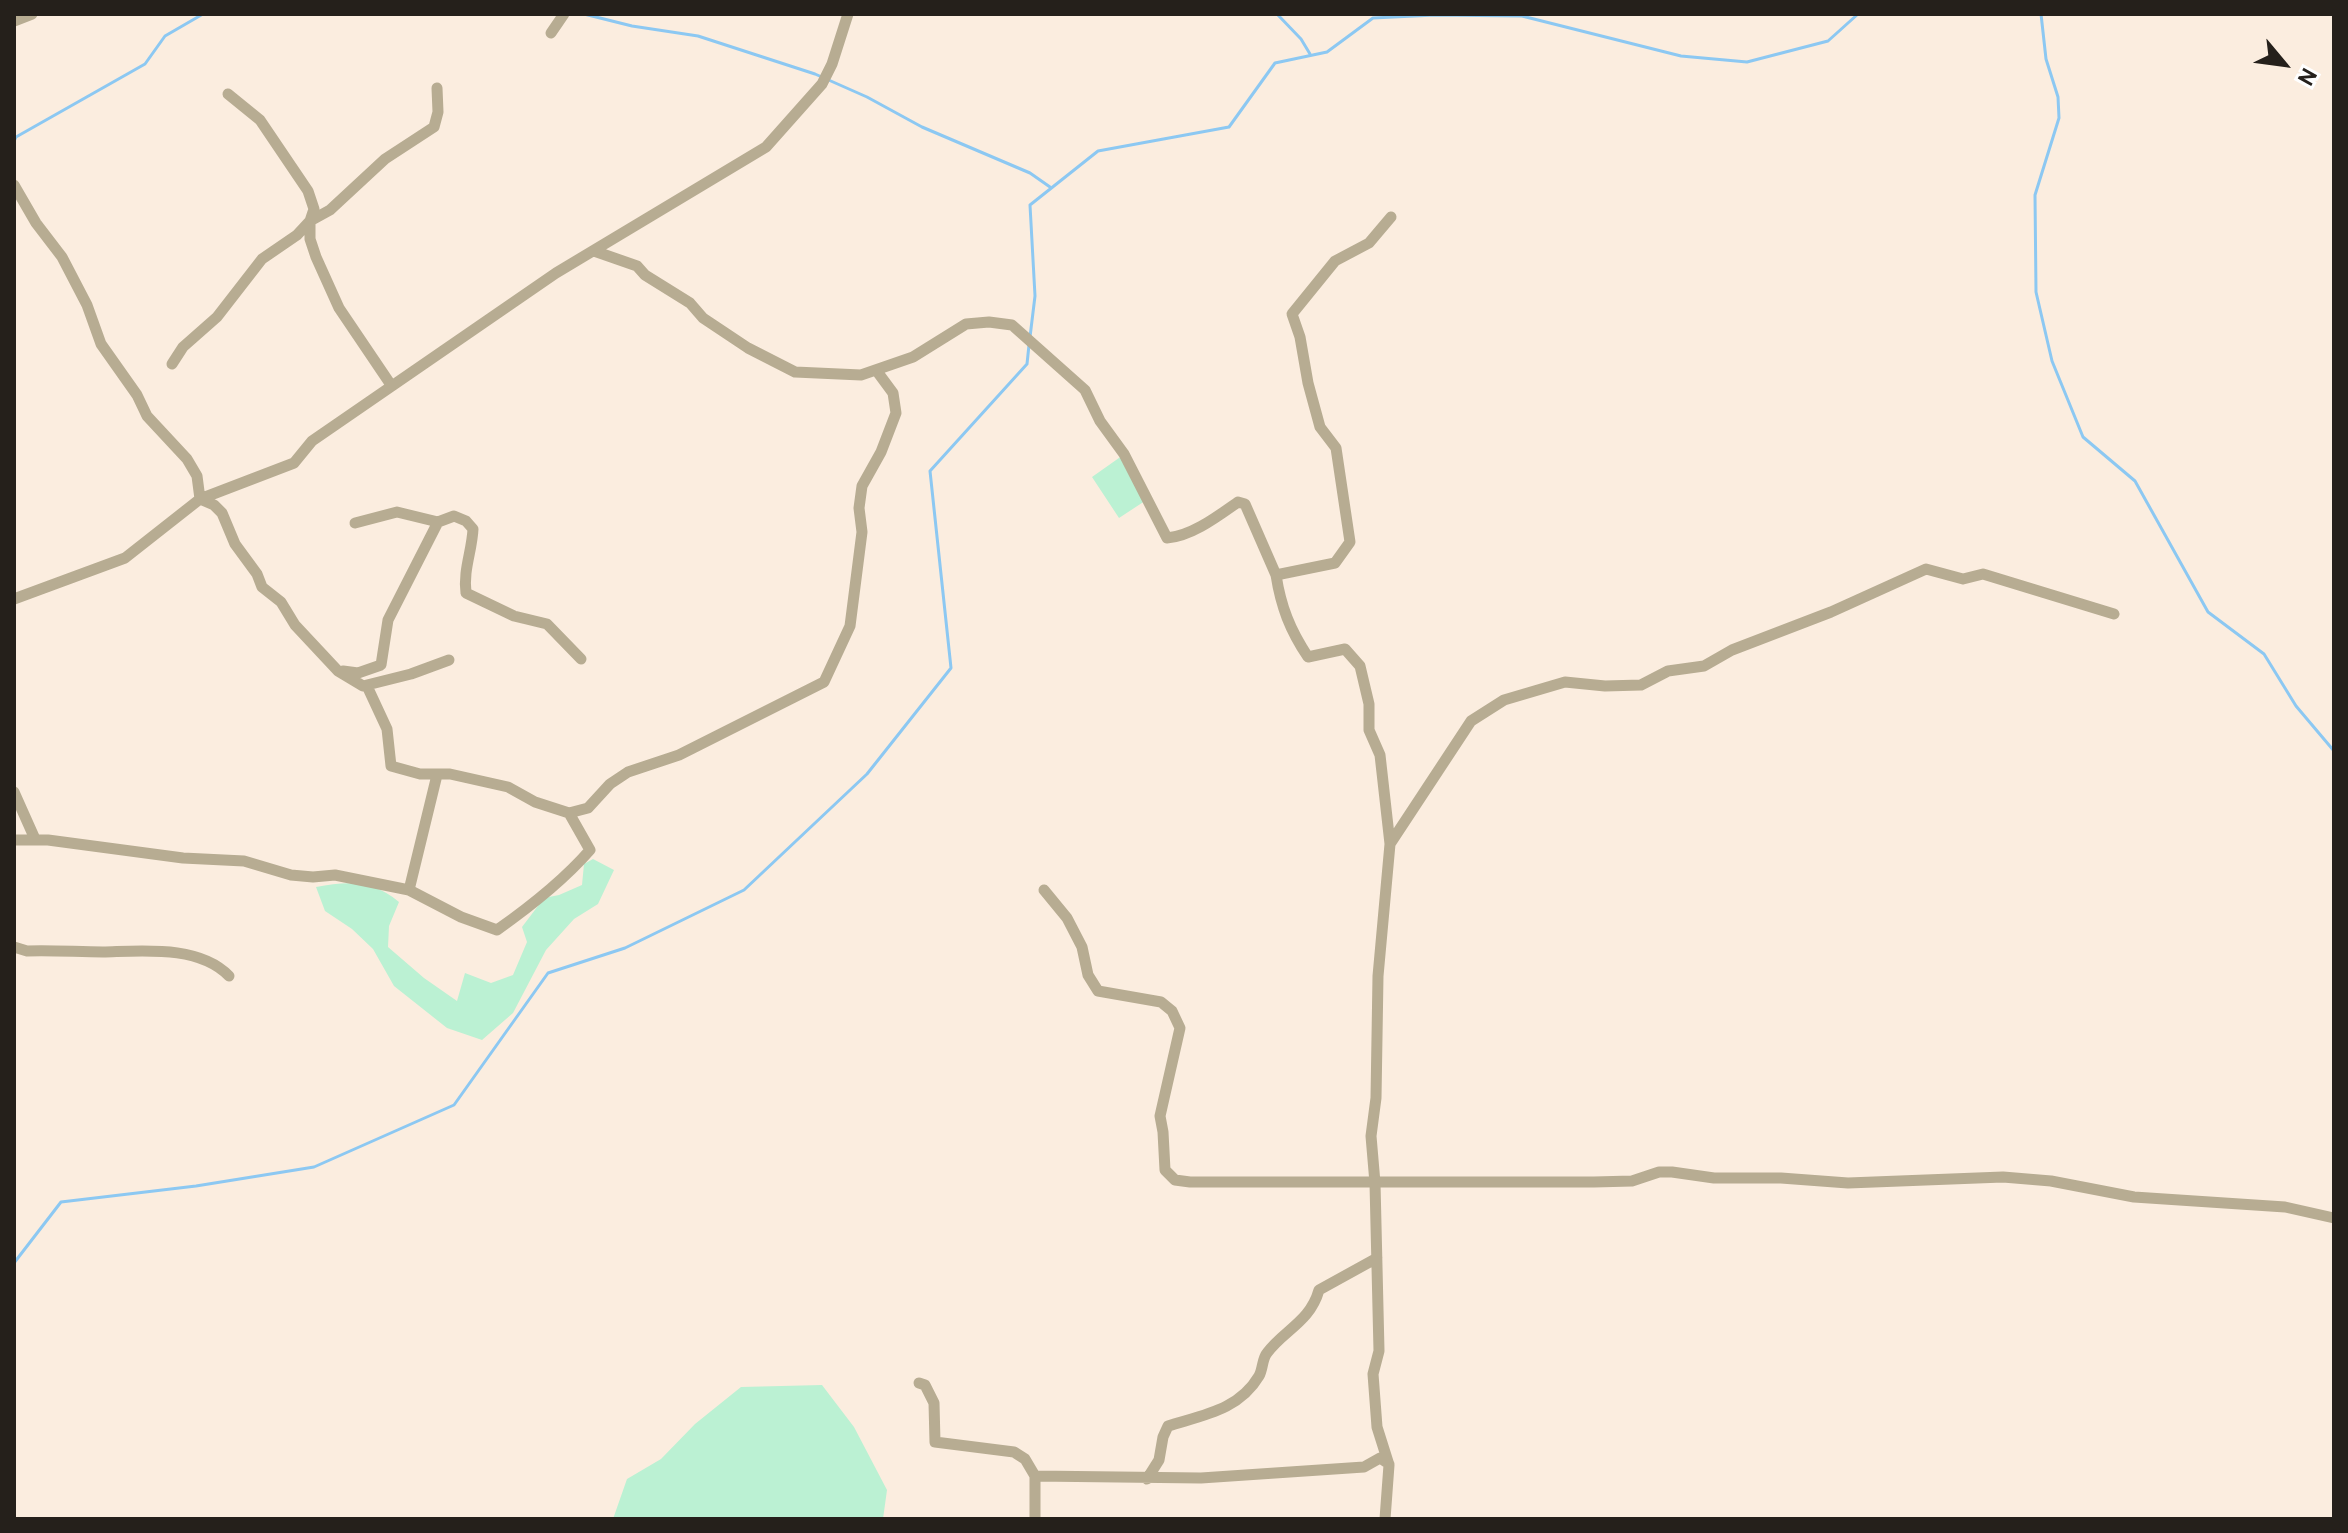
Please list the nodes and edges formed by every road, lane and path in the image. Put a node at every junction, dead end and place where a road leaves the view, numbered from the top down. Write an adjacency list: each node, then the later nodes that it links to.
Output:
1 (32, 14): 4 (street)
2 (564, 14): 5 (street)
3 (848, 14): 11 (street)
4 (14, 21)
5 (551, 33)
6 (437, 88): 10 (street)
7 (228, 94): 10 (street)
8 (14, 185): 15 (street)
9 (1391, 217): 18 (street)
10 (310, 221): 12 (street); 14 (street)
11 (594, 251): 13 (street); 14 (street)
12 (172, 364)
13 (876, 370): 18 (street); 27 (street)
14 (391, 385): 15 (street)
15 (200, 499): 19 (street); 23 (street)
16 (438, 522): 17 (street); 21 (street); 23 (street)
17 (355, 523)
18 (1276, 575): 30 (street)
19 (14, 599)
20 (2114, 614): 30 (street)
21 (581, 659)
22 (449, 660): 24 (street)
23 (338, 671): 24 (street)
24 (367, 686): 25 (street)
25 (437, 775): 27 (street); 31 (street)
26 (14, 792): 28 (street)
27 (569, 813): 31 (street)
28 (35, 839): 29 (street); 31 (street)
29 (14, 840)
30 (1390, 844): 35 (street)
31 (409, 890)
32 (1044, 890): 35 (street)
33 (14, 947): 34 (street)
34 (229, 976)
35 (1375, 1183): 36 (street); 37 (street)
36 (2334, 1218)
37 (1377, 1258): 39 (street); 41 (street)
38 (919, 1383): 40 (street)
39 (1389, 1465): 41 (street); 43 (street)
40 (1035, 1476): 41 (street); 42 (street)
41 (1147, 1479)
42 (1035, 1519)
43 (1385, 1519)

